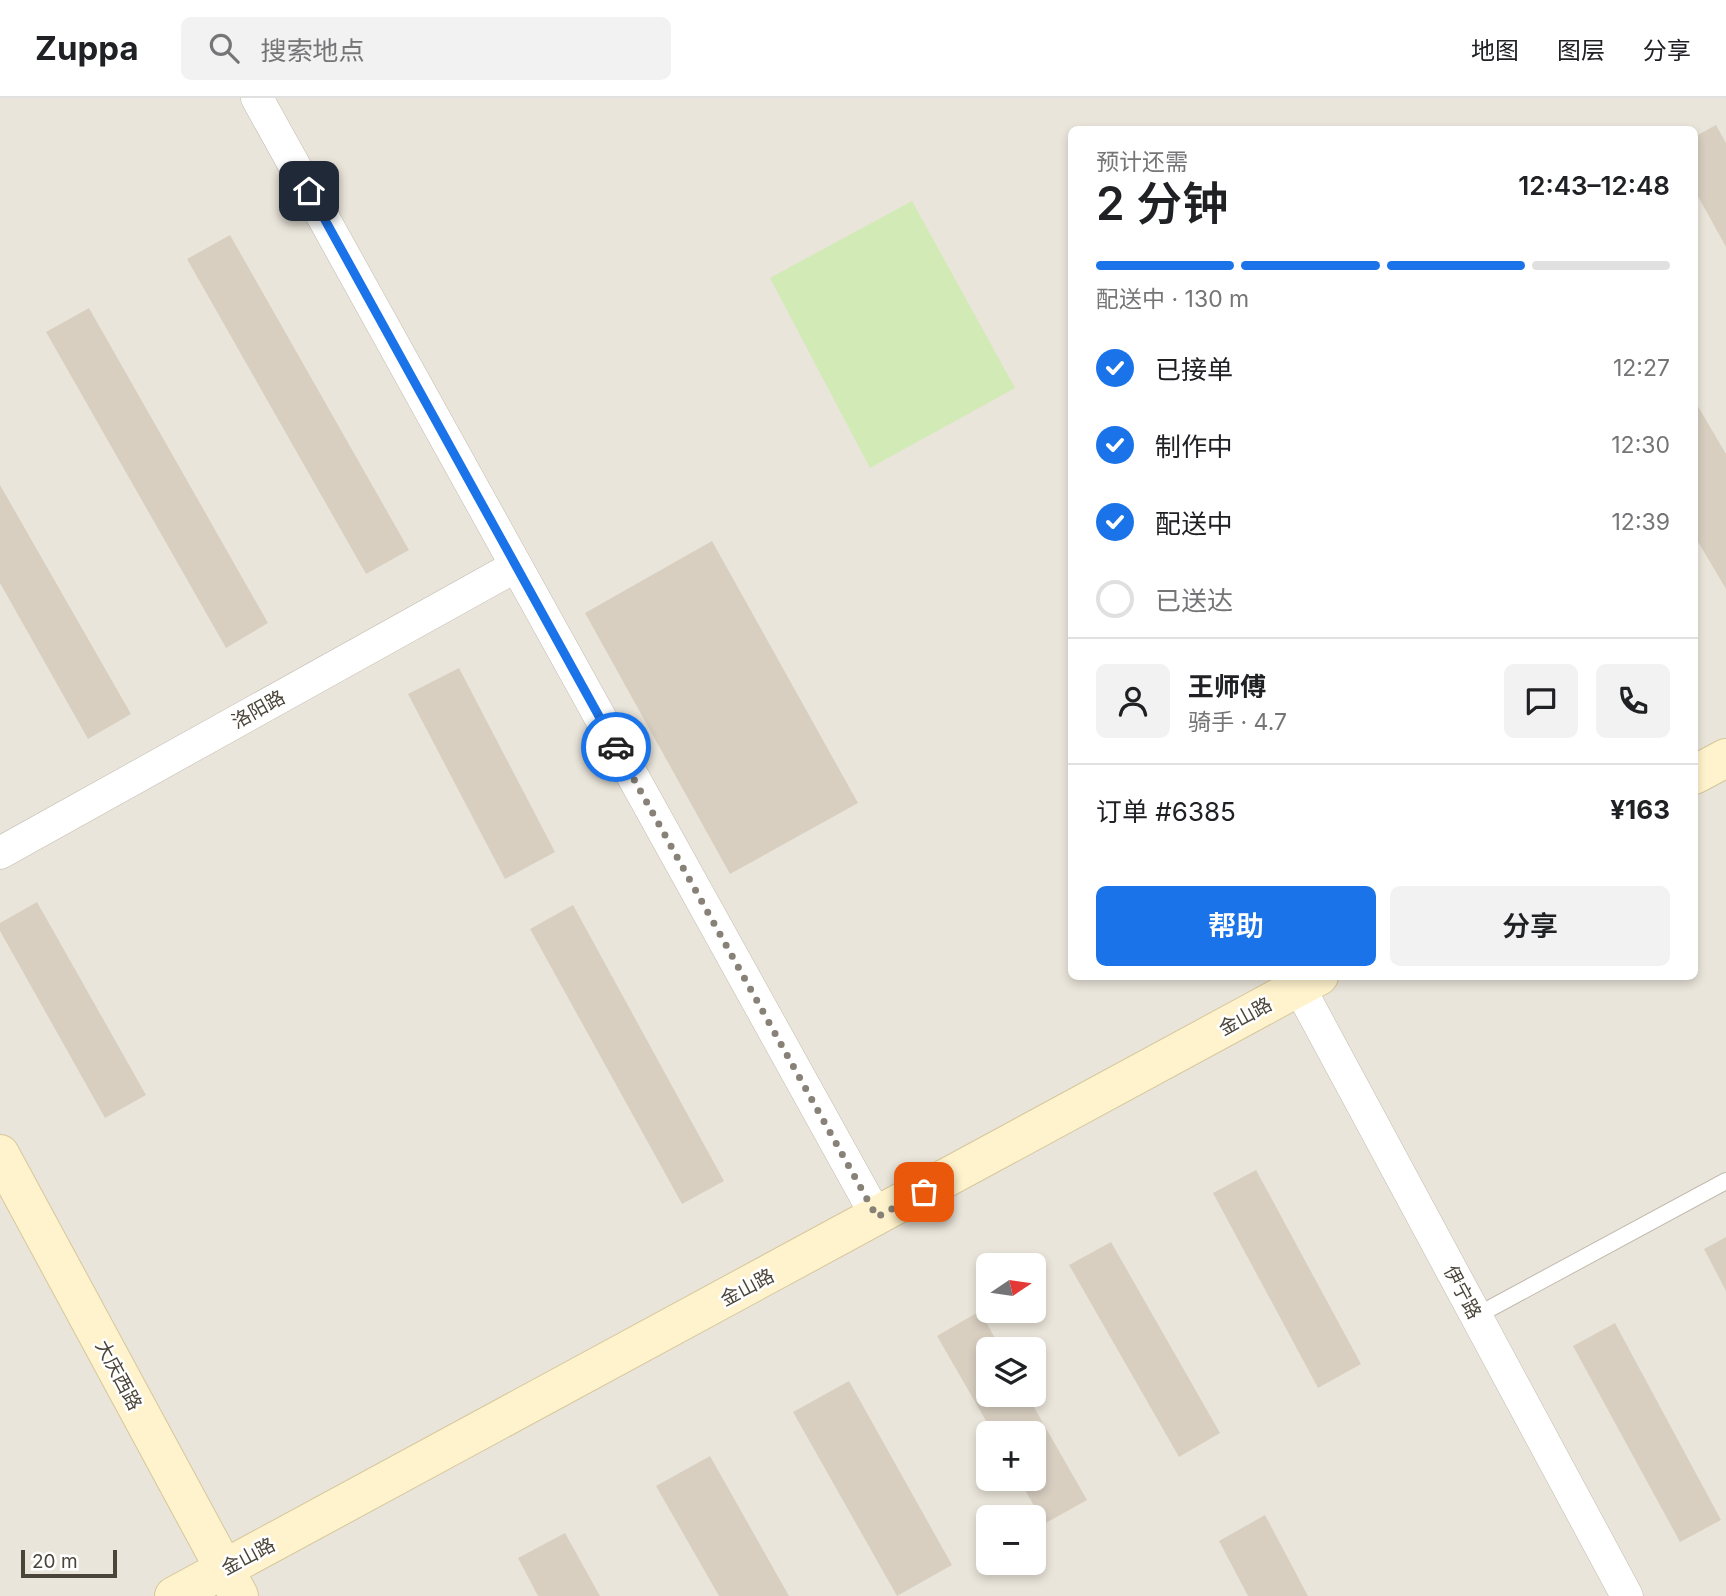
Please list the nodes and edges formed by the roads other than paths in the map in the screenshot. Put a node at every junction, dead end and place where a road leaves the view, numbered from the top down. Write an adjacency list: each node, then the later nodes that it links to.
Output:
1 (257, 98): 2 (street)
2 (516, 566): 5 (street, 洛阳路); 9 (street)
3 (1726, 758): 4 (street)
4 (1698, 773)
5 (0, 853)
6 (1309, 982): 9 (street, 金山路); 10 (street, 伊宁路)
7 (0, 1154): 11 (street, 大庆西路)
8 (1726, 1181): 10 (lane)
9 (877, 1217): 11 (street, 金山路)
10 (1476, 1316): 13 (street, 伊宁路)
11 (232, 1583): 12 (street, 金山路)
12 (174, 1596)
13 (1627, 1596)

